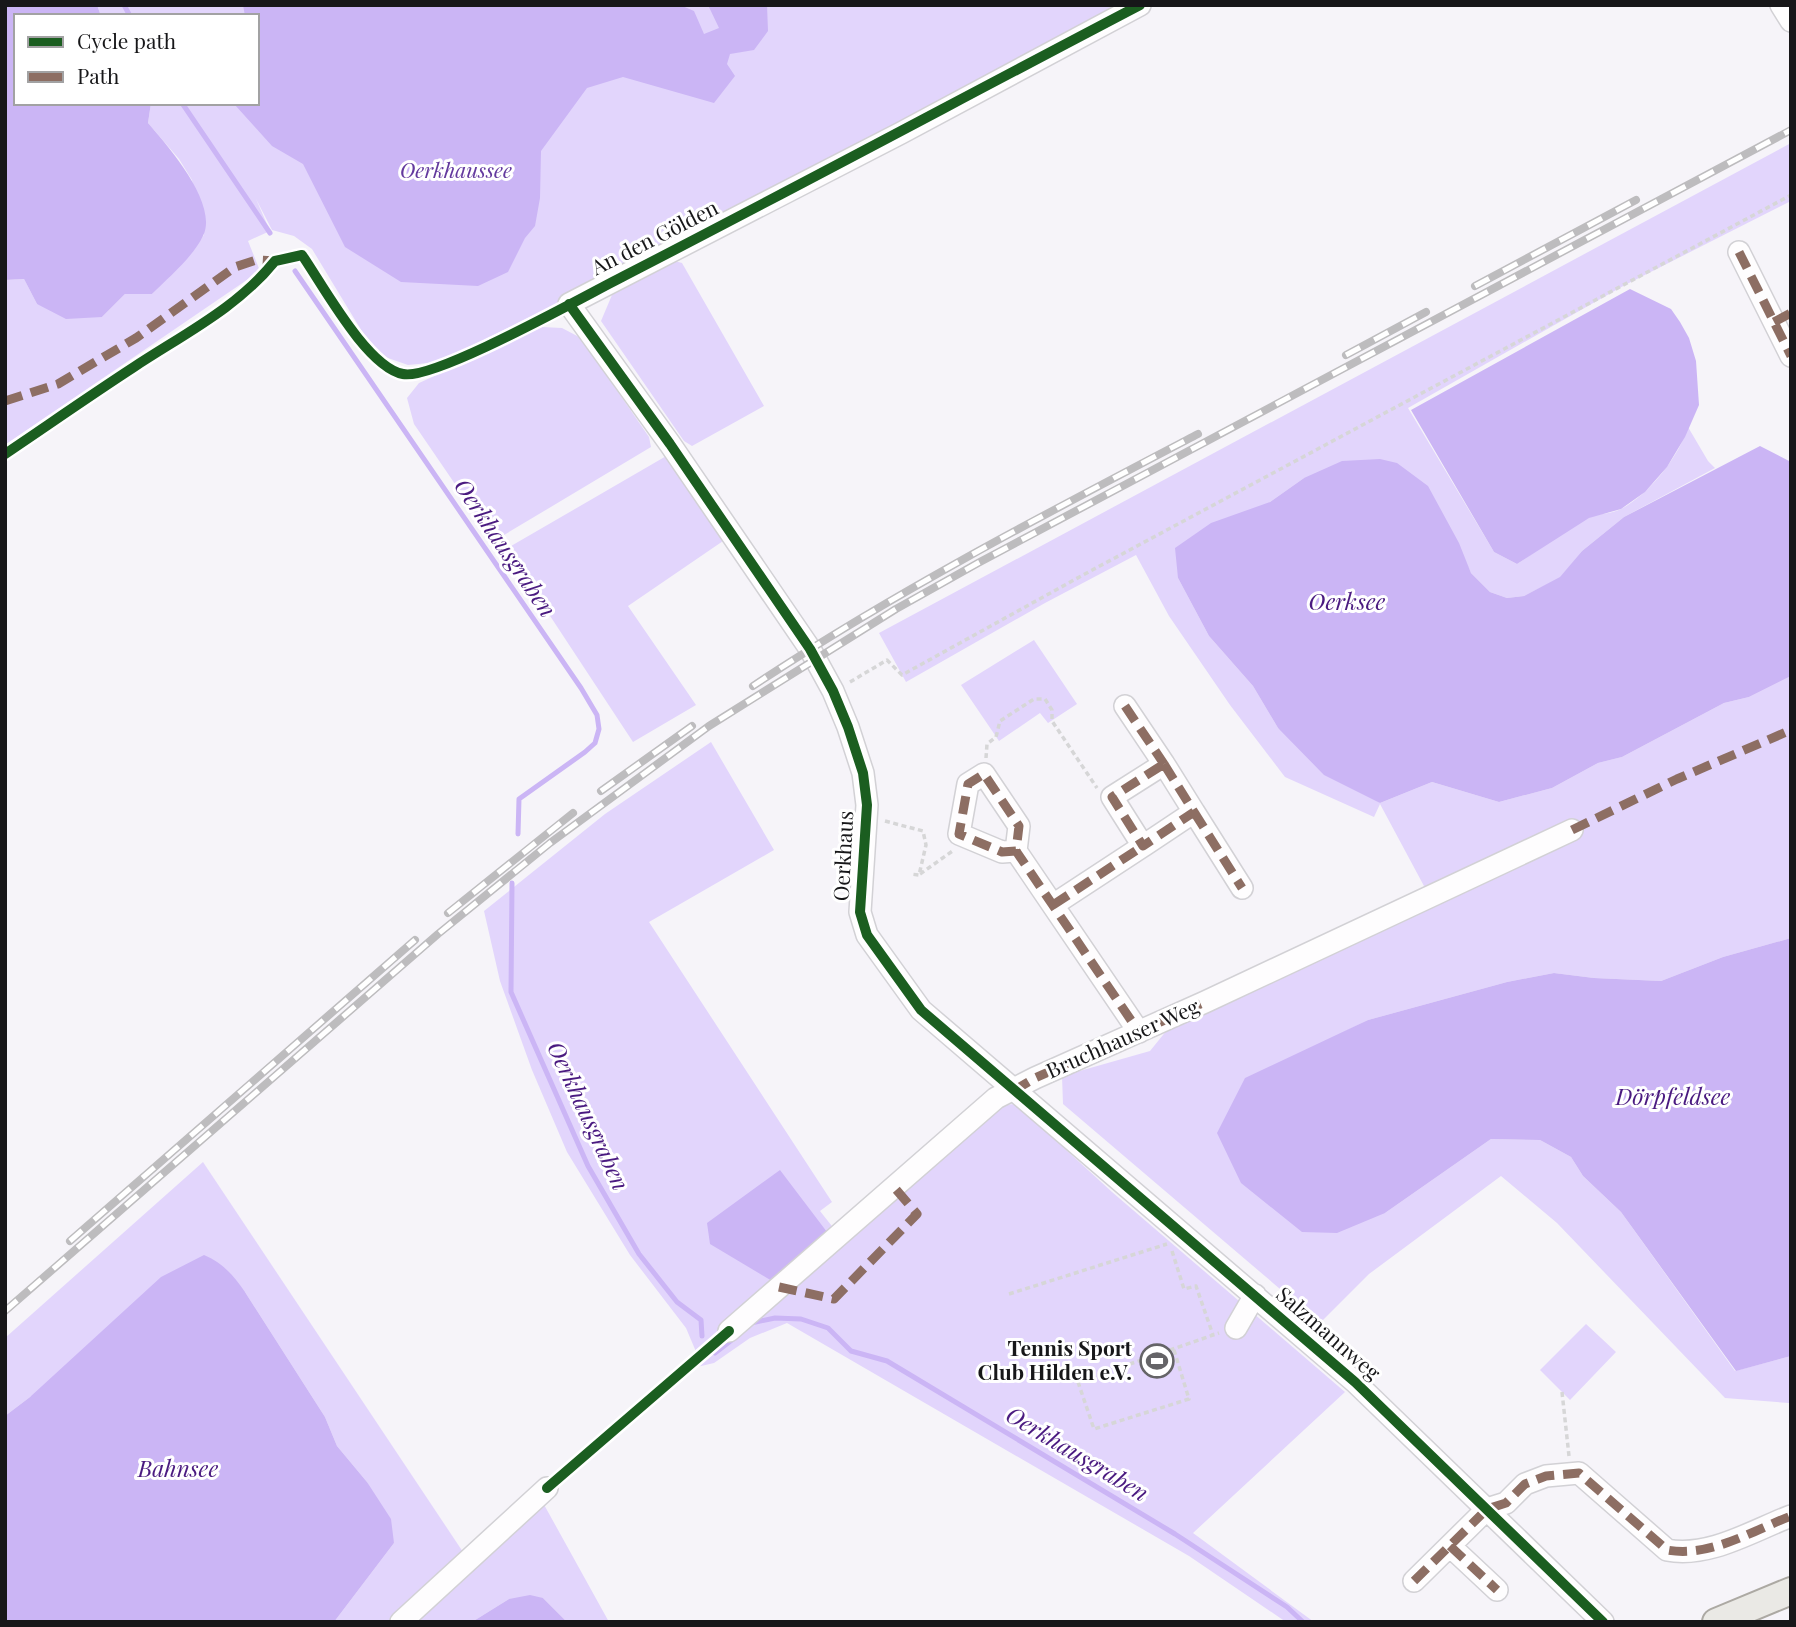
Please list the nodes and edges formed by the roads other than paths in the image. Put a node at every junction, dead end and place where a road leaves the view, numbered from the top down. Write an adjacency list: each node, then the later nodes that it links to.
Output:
1 (1140, 5): 7 (street, An den Gölden)
2 (1781, 5): 3 (street)
3 (1791, 21)
4 (1738, 252): 5 (street)
5 (1782, 317): 6 (street)
6 (1791, 356)
7 (816, 658): 17 (street, Oerkhaus)
8 (1125, 706): 9 (street)
9 (1164, 764): 10 (street); 12 (street)
10 (1194, 812): 12 (street); 14 (street)
11 (1572, 830): 16 (street, Bruchhauser Weg)
12 (1143, 846): 15 (street)
13 (1016, 851): 13 (street); 15 (street)
14 (1242, 888)
15 (1053, 905): 16 (street)
16 (1139, 1032): 17 (street, Bruchhauser Weg)
17 (1013, 1090): 18 (street, Salzmannweg); 20 (street, Bruchhauser Weg)
18 (1255, 1295): 19 (street, Salzmannweg); 22 (street, Salzmannweg)
19 (1236, 1328)
20 (729, 1331)
21 (547, 1488): 28 (street)
22 (1487, 1509): 23 (street); 24 (street); 29 (street, Salzmannweg)
23 (1791, 1516)
24 (1450, 1546): 25 (street); 26 (street)
25 (1414, 1581)
26 (1497, 1590)
27 (1791, 1591): 30 (main road)
28 (401, 1622)
29 (1603, 1622)
30 (1716, 1622)

